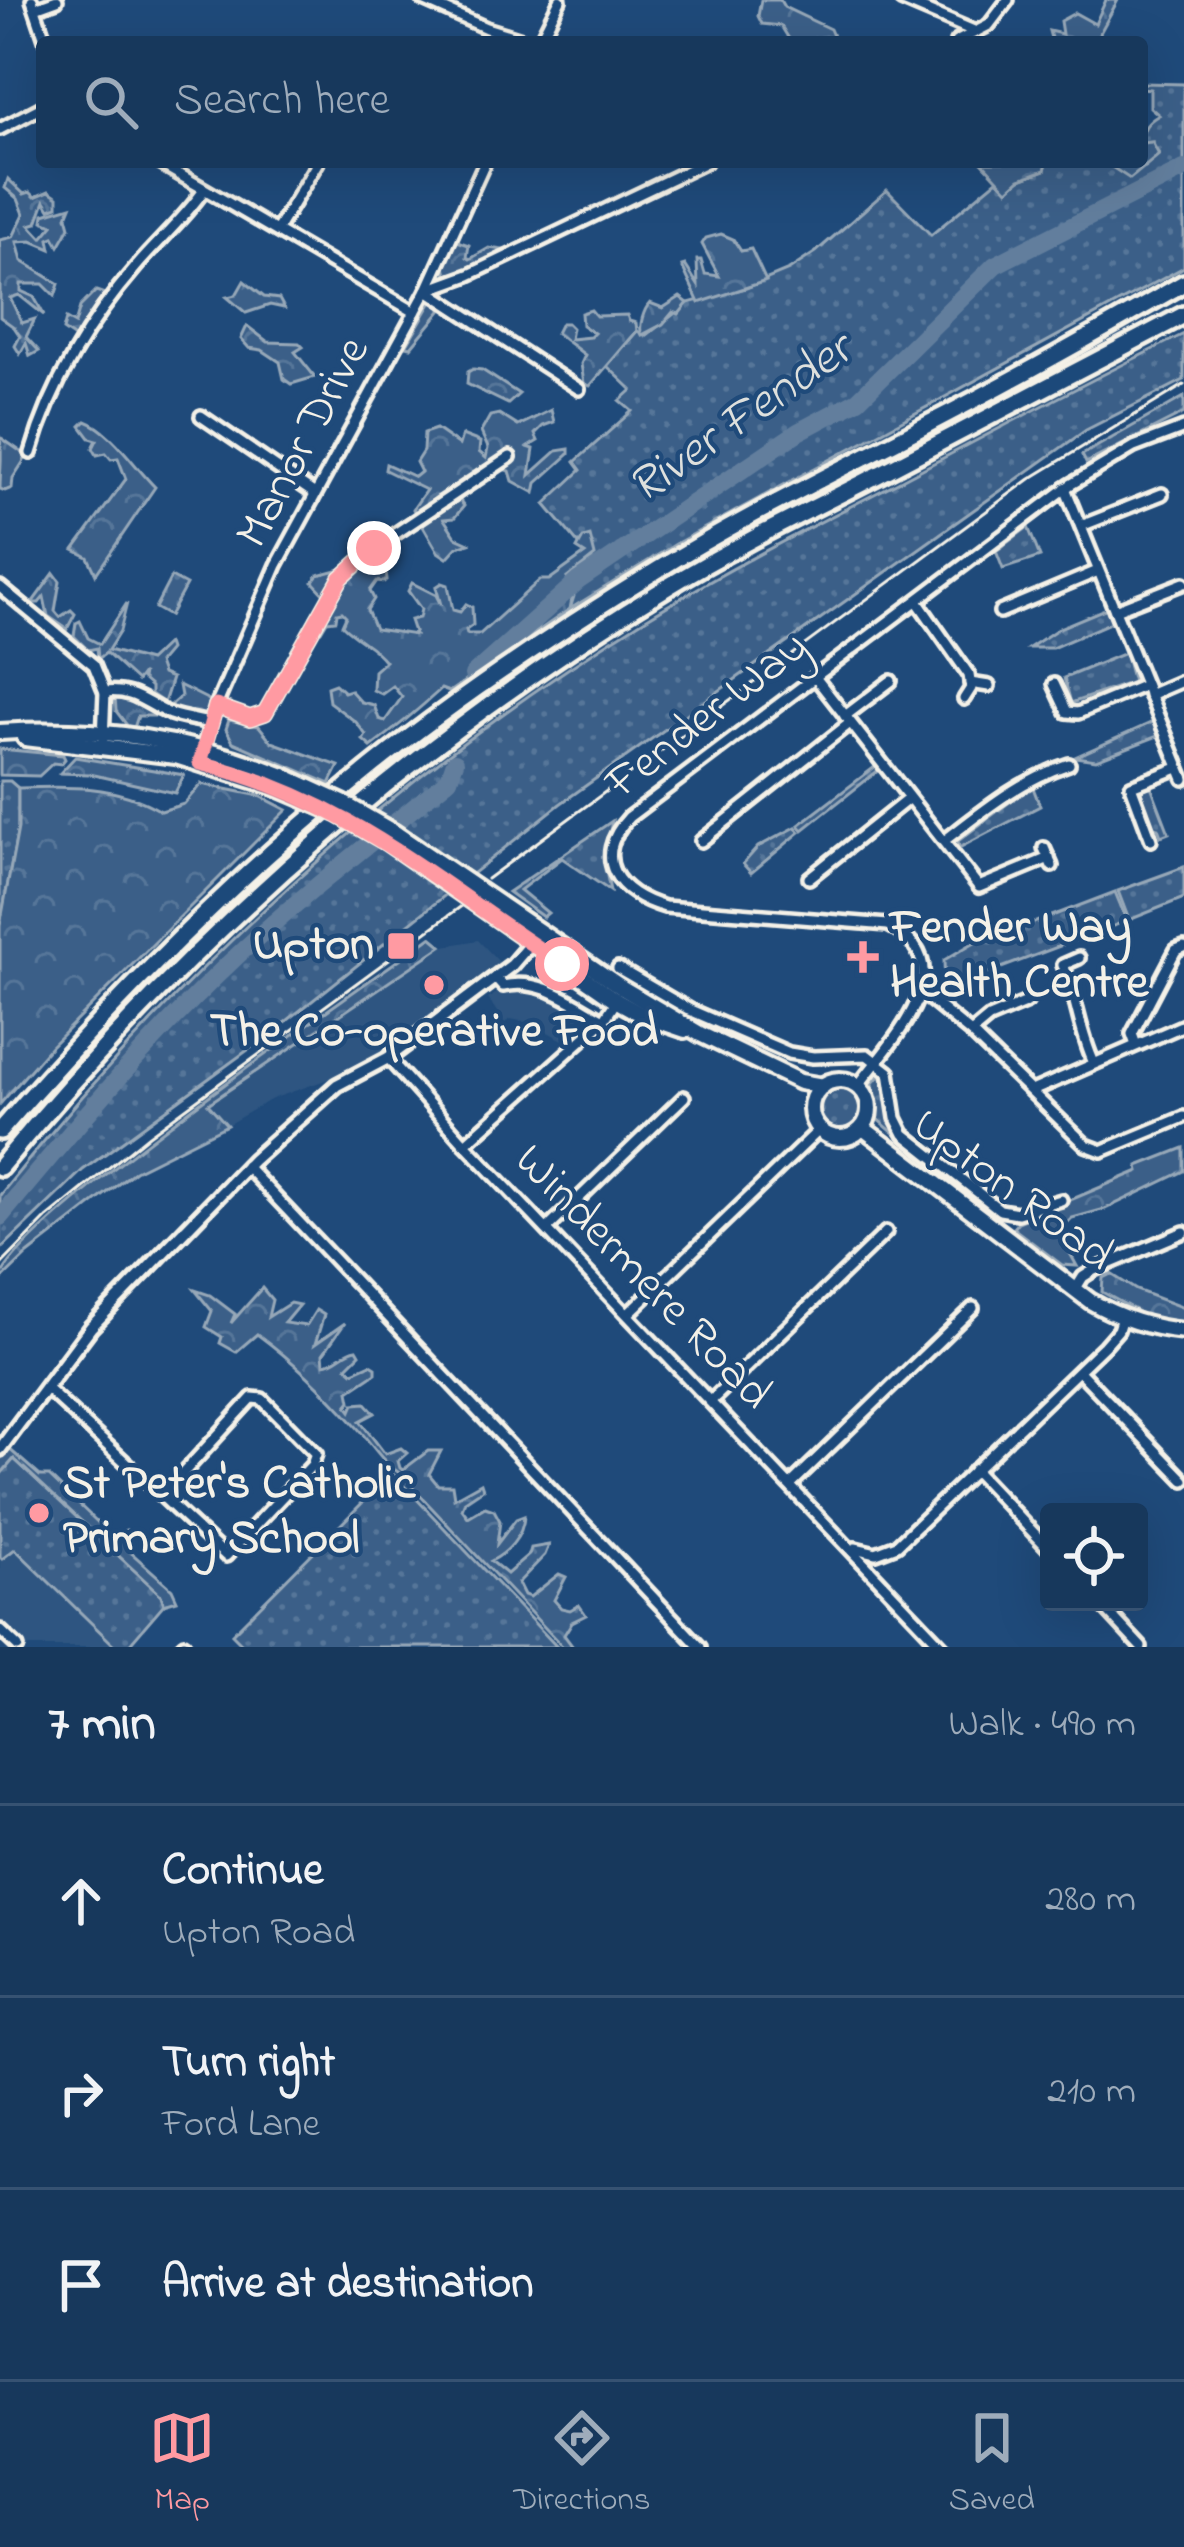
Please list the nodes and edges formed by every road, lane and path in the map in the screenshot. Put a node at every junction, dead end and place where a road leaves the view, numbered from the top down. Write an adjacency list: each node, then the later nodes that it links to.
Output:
1 (57, 0): 6 (street)
2 (424, 0): 9 (street)
3 (560, 0): 10 (street)
4 (902, 0): 7 (street)
5 (1008, 0): 7 (street)
6 (34, 4): 8 (street)
7 (976, 32): 11 (street)
8 (44, 36)
9 (515, 36)
10 (539, 36)
11 (968, 36)
12 (36, 110): 13 (street)
13 (0, 129)
14 (168, 168): 18 (street)
15 (314, 168): 19 (street)
16 (482, 168): 21 (street, Manor Drive)
17 (693, 168): 21 (street)
18 (204, 190): 19 (street); 27 (street)
19 (277, 230): 22 (street)
20 (1184, 285): 85 (highway)
21 (427, 290): 22 (street, Manor Drive); 24 (street)
22 (415, 312): 30 (street, Manor Drive)
23 (1184, 315): 88 (highway)
24 (580, 389)
25 (202, 416): 30 (street)
26 (1184, 428): 29 (street, Fender Way)
27 (31, 453)
28 (510, 457): 48 (street)
29 (1065, 488): 32 (street); 36 (street, Fender Way)
30 (315, 494): 48 (street, Manor Drive)
31 (1162, 494): 32 (street)
32 (1081, 526): 33 (street)
33 (1098, 571): 37 (street); 38 (street)
34 (1184, 583): 37 (street)
35 (0, 587): 46 (street)
36 (917, 601): 39 (street, Fender Way); 42 (street)
37 (1115, 610): 45 (street)
38 (1000, 612)
39 (814, 677): 49 (street); 67 (street, Fender Way)
40 (1184, 680): 45 (street)
41 (891, 681): 49 (street)
42 (970, 683): 44 (street); 47 (street)
43 (1054, 684): 45 (street)
44 (989, 686)
45 (1147, 690): 55 (street)
46 (105, 692): 50 (street); 52 (street)
47 (964, 699)
48 (216, 706): 50 (street, Manor Drive)
49 (848, 719): 56 (street); 58 (street)
50 (210, 723): 53 (street, Manor Drive)
51 (0, 734): 52 (main road)
52 (103, 739): 53 (main road)
53 (202, 755): 62 (main road, bridge)
54 (1069, 764): 59 (street)
55 (1181, 774): 57 (street)
56 (908, 799): 59 (street); 61 (street)
57 (1151, 840)
58 (701, 841)
59 (944, 841): 60 (street)
60 (1048, 857)
61 (809, 878)
62 (536, 938): 65 (street); 66 (main road)
63 (1184, 947): 72 (street)
64 (1079, 958): 75 (street)
65 (496, 977): 69 (street); 73 (street)
66 (622, 978): 69 (street); 74 (street); 76 (main road)
67 (922, 993): 71 (street); 74 (street)
68 (1027, 1002): 71 (street)
69 (604, 1020): 86 (street)
70 (1184, 1025): 72 (street)
71 (971, 1033): 79 (street)
72 (1136, 1045): 75 (street)
73 (388, 1058): 86 (street, Windermere Road); 87 (street)
74 (876, 1060): 78 (street); 89 (street)
75 (1094, 1063): 79 (street)
76 (800, 1082): 77 (main road); 81 (main road)
77 (823, 1086): 78 (main road); 81 (main road)
78 (858, 1086): 83 (main road)
79 (1032, 1091): 82 (street)
80 (684, 1096): 90 (street)
81 (812, 1100): 84 (main road)
82 (1184, 1117)
83 (863, 1128): 84 (main road); 93 (main road, Upton Road)
84 (819, 1130): 95 (street)
85 (0, 1131)
86 (465, 1144): 90 (street, Windermere Road)
87 (247, 1166): 99 (street); 113 (street)
88 (0, 1167)
89 (1060, 1200)
90 (547, 1229): 95 (street, Windermere Road)
91 (886, 1232): 100 (street)
92 (1184, 1232): 93 (street)
93 (1075, 1290): 96 (main road, Upton Road)
94 (973, 1308): 104 (street)
95 (628, 1314): 100 (street, Windermere Road)
96 (1122, 1317): 97 (main road, Upton Road); 98 (street)
97 (1184, 1331)
98 (1079, 1371): 102 (street); 103 (street)
99 (46, 1388): 101 (street); 105 (street)
100 (711, 1401): 104 (street, Windermere Road)
101 (0, 1448)
102 (974, 1470): 106 (street); 108 (street)
103 (1184, 1480)
104 (791, 1484): 107 (street, Windermere Road)
105 (161, 1496): 105 (street)
106 (1040, 1540)
107 (848, 1544): 108 (street); 109 (street, Windermere Road)
108 (887, 1550): 109 (street)
109 (876, 1576): 114 (street, Windermere Road)
110 (1107, 1611): 115 (street)
111 (0, 1630): 112 (street)
112 (18, 1647)
113 (700, 1647)
114 (944, 1647)
115 (1141, 1647)

